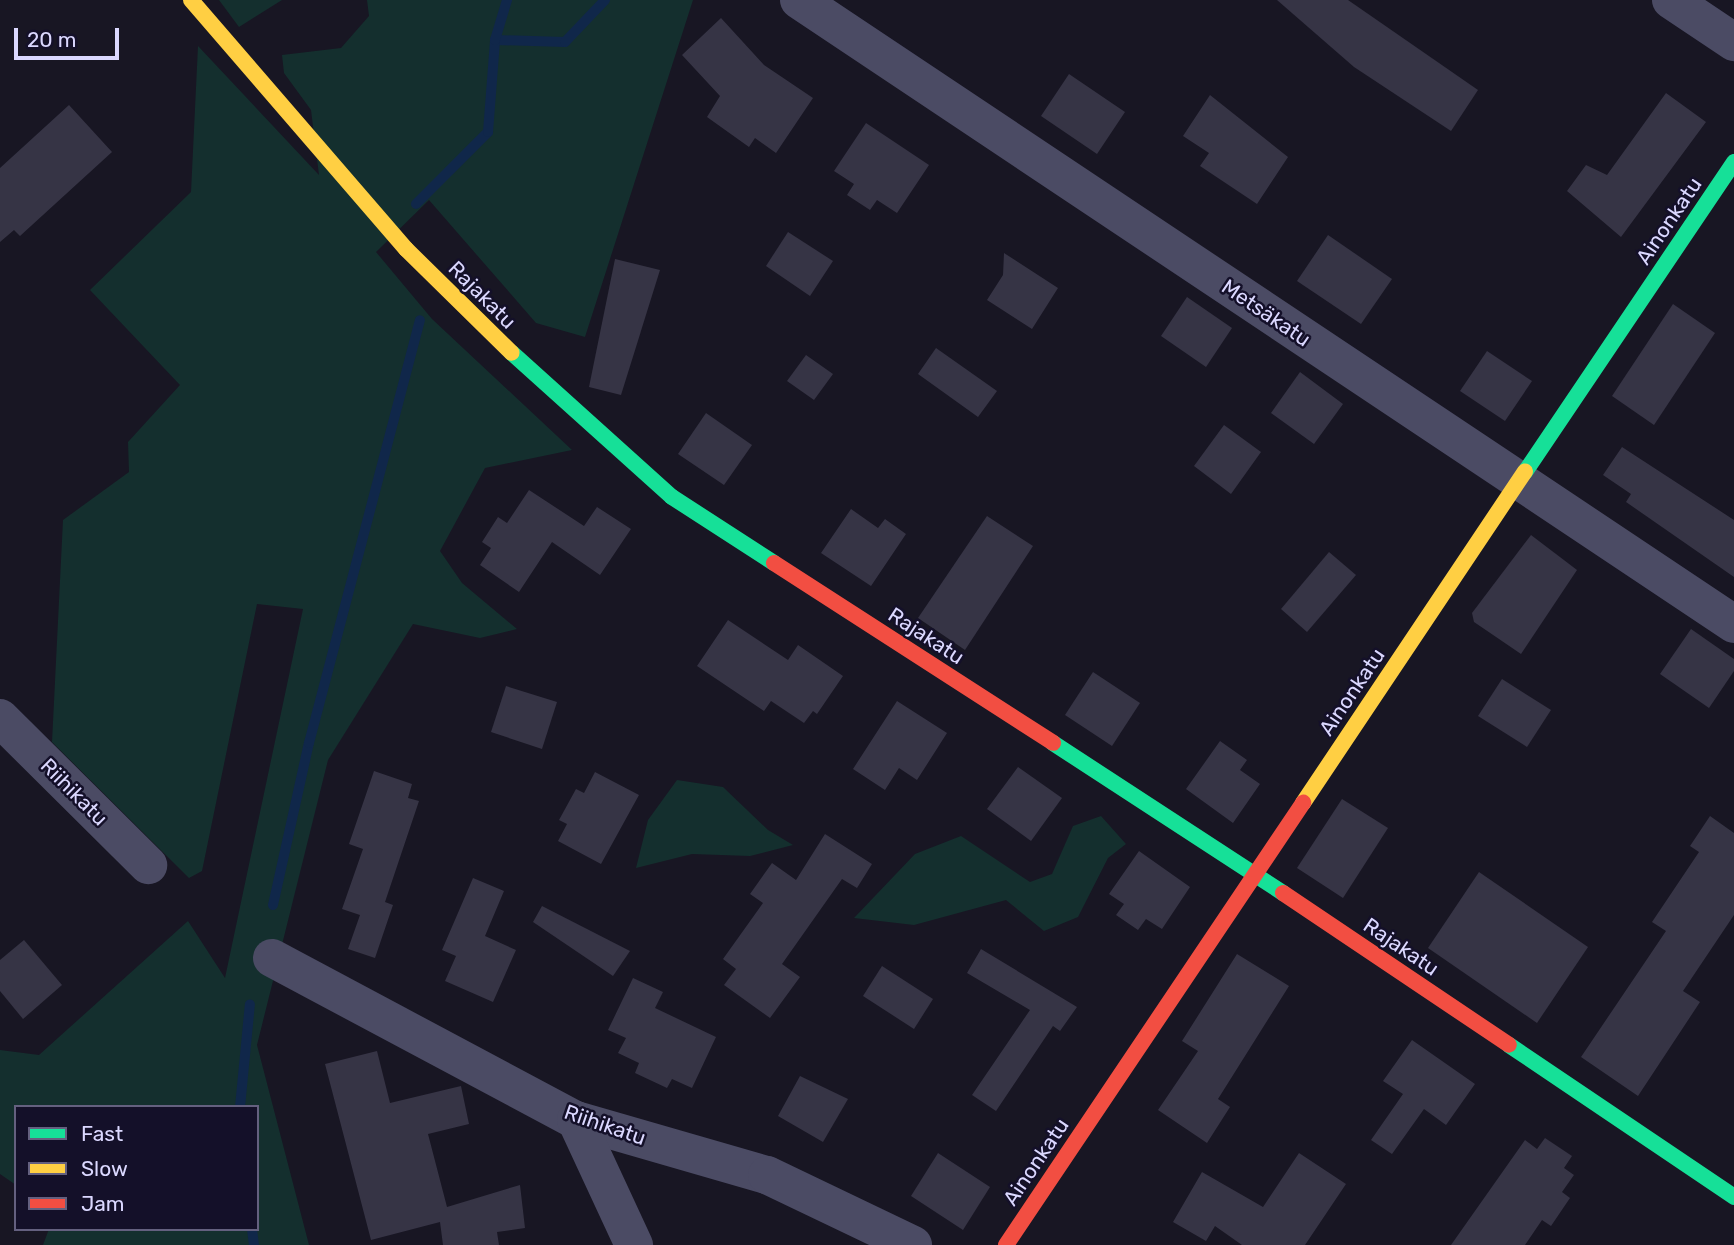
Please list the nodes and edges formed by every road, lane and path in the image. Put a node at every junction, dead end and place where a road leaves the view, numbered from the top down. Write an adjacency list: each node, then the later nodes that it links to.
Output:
1 (191, 0): 10 (street, Rajakatu)
2 (799, 0): 6 (street, Metsäkatu)
3 (1671, 0): 4 (street)
4 (1734, 42)
5 (1734, 162): 6 (street, Ainonkatu)
6 (1517, 482): 7 (street, Metsäkatu); 10 (street, Ainonkatu)
7 (1734, 624)
8 (0, 718): 9 (street, Riihikatu)
9 (148, 865)
10 (1255, 874): 13 (street, Rajakatu); 16 (street, Ainonkatu)
11 (272, 958): 12 (street, Riihikatu)
12 (576, 1119): 14 (street); 15 (street, Riihikatu)
13 (1734, 1196)
14 (634, 1245)
15 (913, 1245)
16 (1006, 1245)

